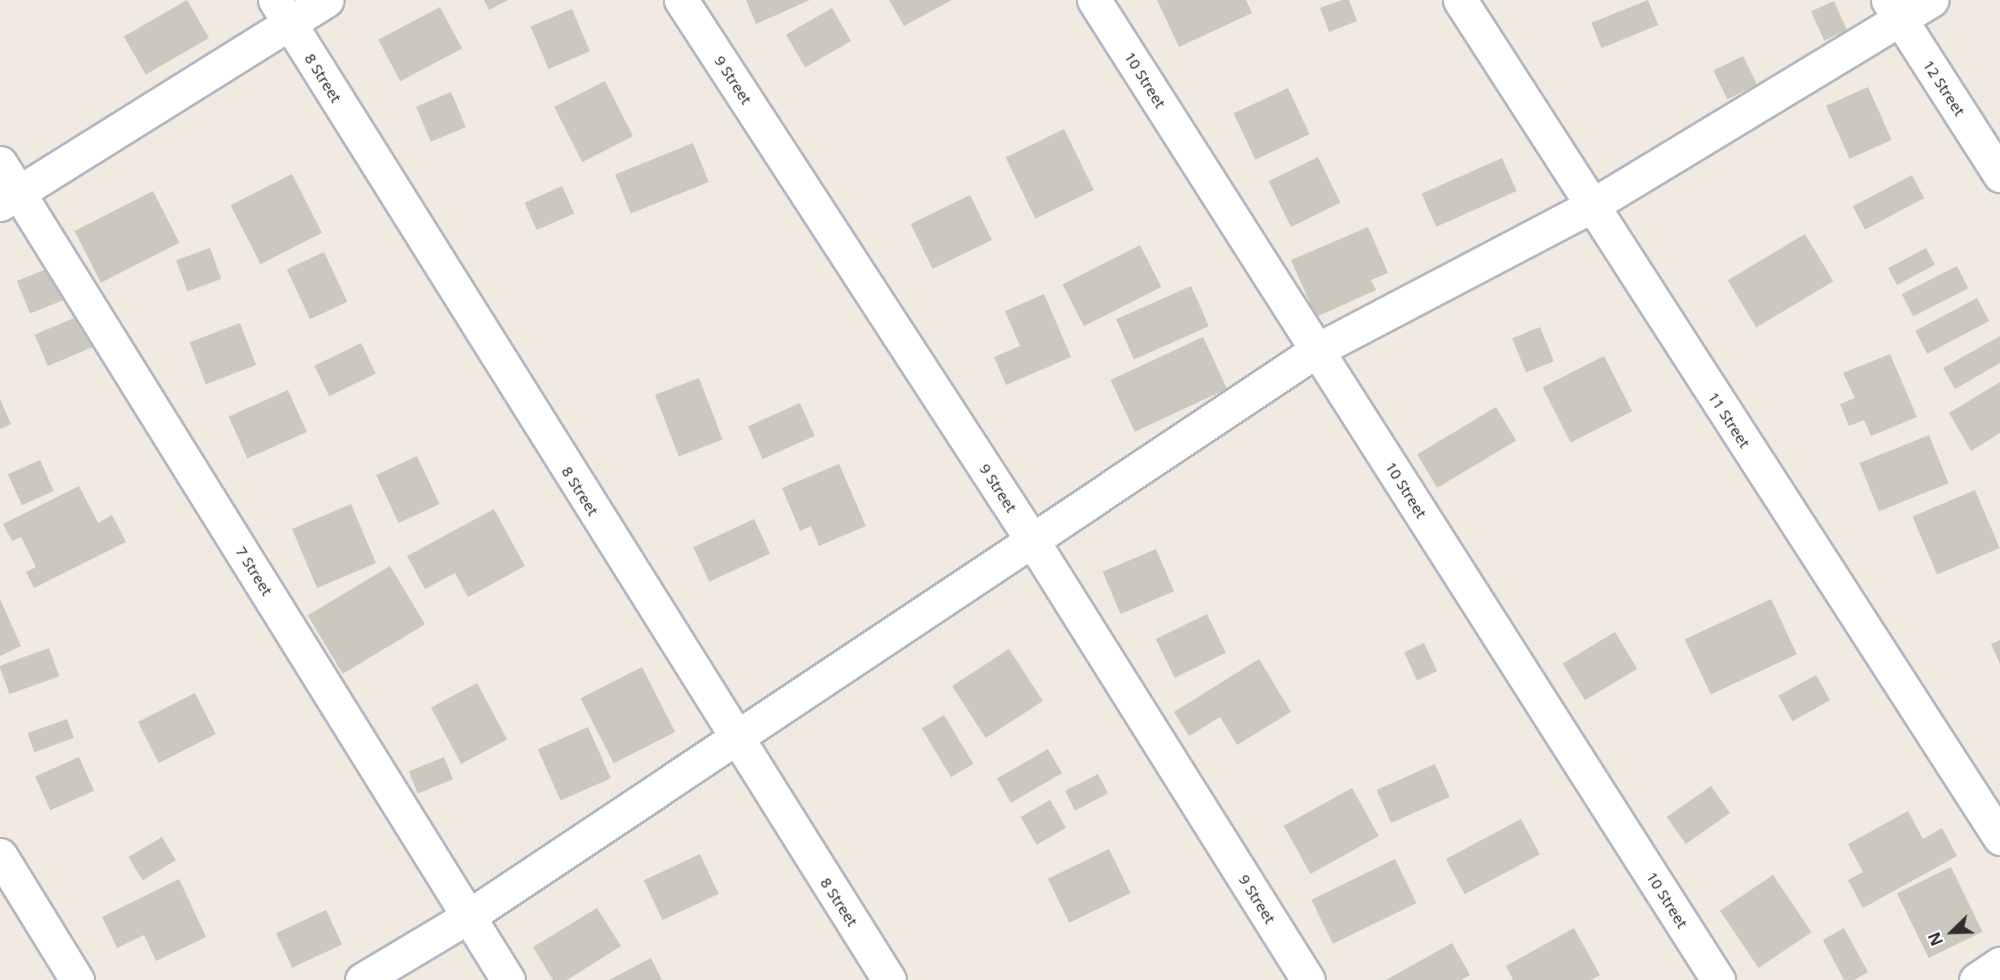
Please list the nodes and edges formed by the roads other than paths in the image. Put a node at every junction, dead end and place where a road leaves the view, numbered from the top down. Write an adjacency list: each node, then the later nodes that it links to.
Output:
1 (326, 0): 7 (street)
2 (681, 0): 13 (street, 9 Street)
3 (1094, 0): 12 (street, 10 Street)
4 (1460, 0): 11 (street, 11 Street)
5 (1931, 0): 6 (street)
6 (1895, 11): 9 (street, 12 Street); 11 (street)
7 (282, 12): 10 (street); 14 (street, 8 Street)
8 (0, 163): 10 (street, 7 Street)
9 (2000, 175)
10 (9, 198): 17 (street, 7 Street)
11 (1591, 206): 12 (street); 15 (street, 11 Street)
12 (1317, 350): 13 (street); 24 (street, 10 Street)
13 (1032, 540): 14 (street); 23 (street, 9 Street)
14 (733, 739): 17 (street); 22 (street, 8 Street)
15 (2000, 838)
16 (0, 855): 19 (street)
17 (469, 916): 20 (street); 21 (street, 7 Street)
18 (2000, 964): 25 (street)
19 (77, 980)
20 (362, 980)
21 (508, 980)
22 (889, 980)
23 (1308, 980)
24 (1718, 980)
25 (1976, 980)

